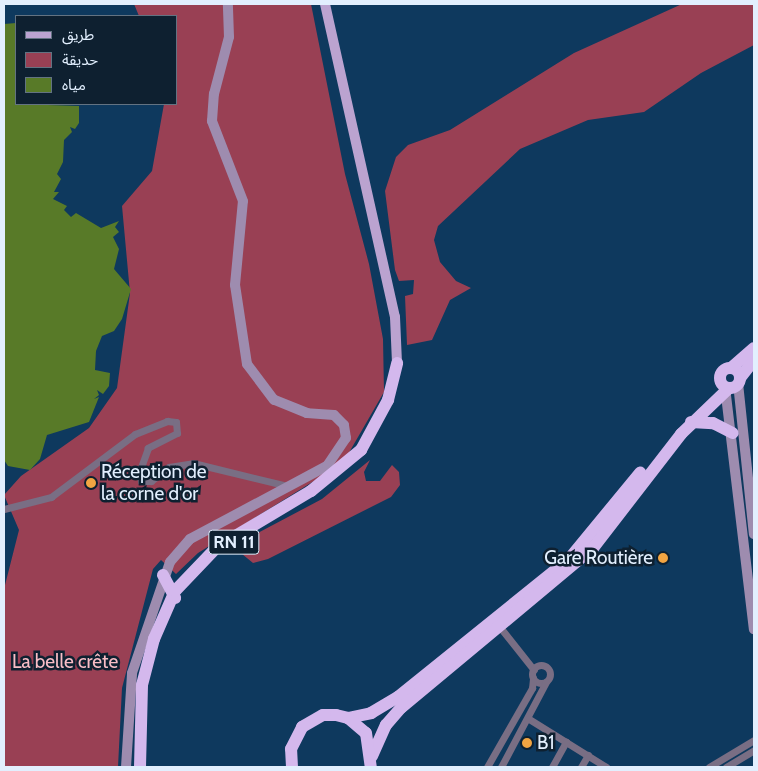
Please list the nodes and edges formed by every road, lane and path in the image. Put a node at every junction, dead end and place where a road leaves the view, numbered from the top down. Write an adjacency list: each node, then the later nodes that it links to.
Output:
1 (228, 4): 10 (street)
2 (324, 4): 5 (main road, RN 11)
3 (754, 348): 6 (highway)
4 (754, 360): 6 (highway)
5 (398, 363): 14 (highway, RN 11); 17 (highway, RN 11)
6 (730, 384): 7 (highway); 8 (street); 13 (street); 24 (highway)
7 (691, 422): 8 (highway); 18 (highway)
8 (733, 433): 13 (street)
9 (269, 482): 10 (street); 11 (street); 12 (street)
10 (295, 486): 11 (street)
11 (274, 497): 15 (street)
12 (4, 509)
13 (751, 529): 19 (street)
14 (190, 571): 15 (highway); 16 (highway, RN 11)
15 (164, 574): 16 (highway); 32 (street)
16 (175, 591): 17 (highway); 23 (highway, RN 11)
17 (171, 612): 23 (highway, RN 11)
18 (499, 626): 20 (street); 30 (highway)
19 (754, 629)
20 (534, 670): 21 (street); 22 (street)
21 (533, 678): 22 (street); 37 (street)
22 (546, 682): 25 (street)
23 (144, 690): 33 (highway); 34 (highway, RN 11); 35 (highway, RN 11); 36 (highway)
24 (348, 718): 30 (highway); 31 (highway)
25 (529, 719): 27 (street); 38 (street)
26 (754, 740): 42 (street)
27 (566, 742): 29 (street); 39 (street)
28 (754, 750): 43 (street)
29 (588, 755): 40 (street); 41 (street)
30 (372, 762)
31 (290, 763)
32 (126, 767)
33 (134, 767)
34 (140, 767)
35 (144, 767)
36 (149, 767)
37 (488, 767)
38 (501, 767)
39 (552, 767)
40 (580, 767)
41 (606, 767)
42 (709, 767)
43 (726, 767)

